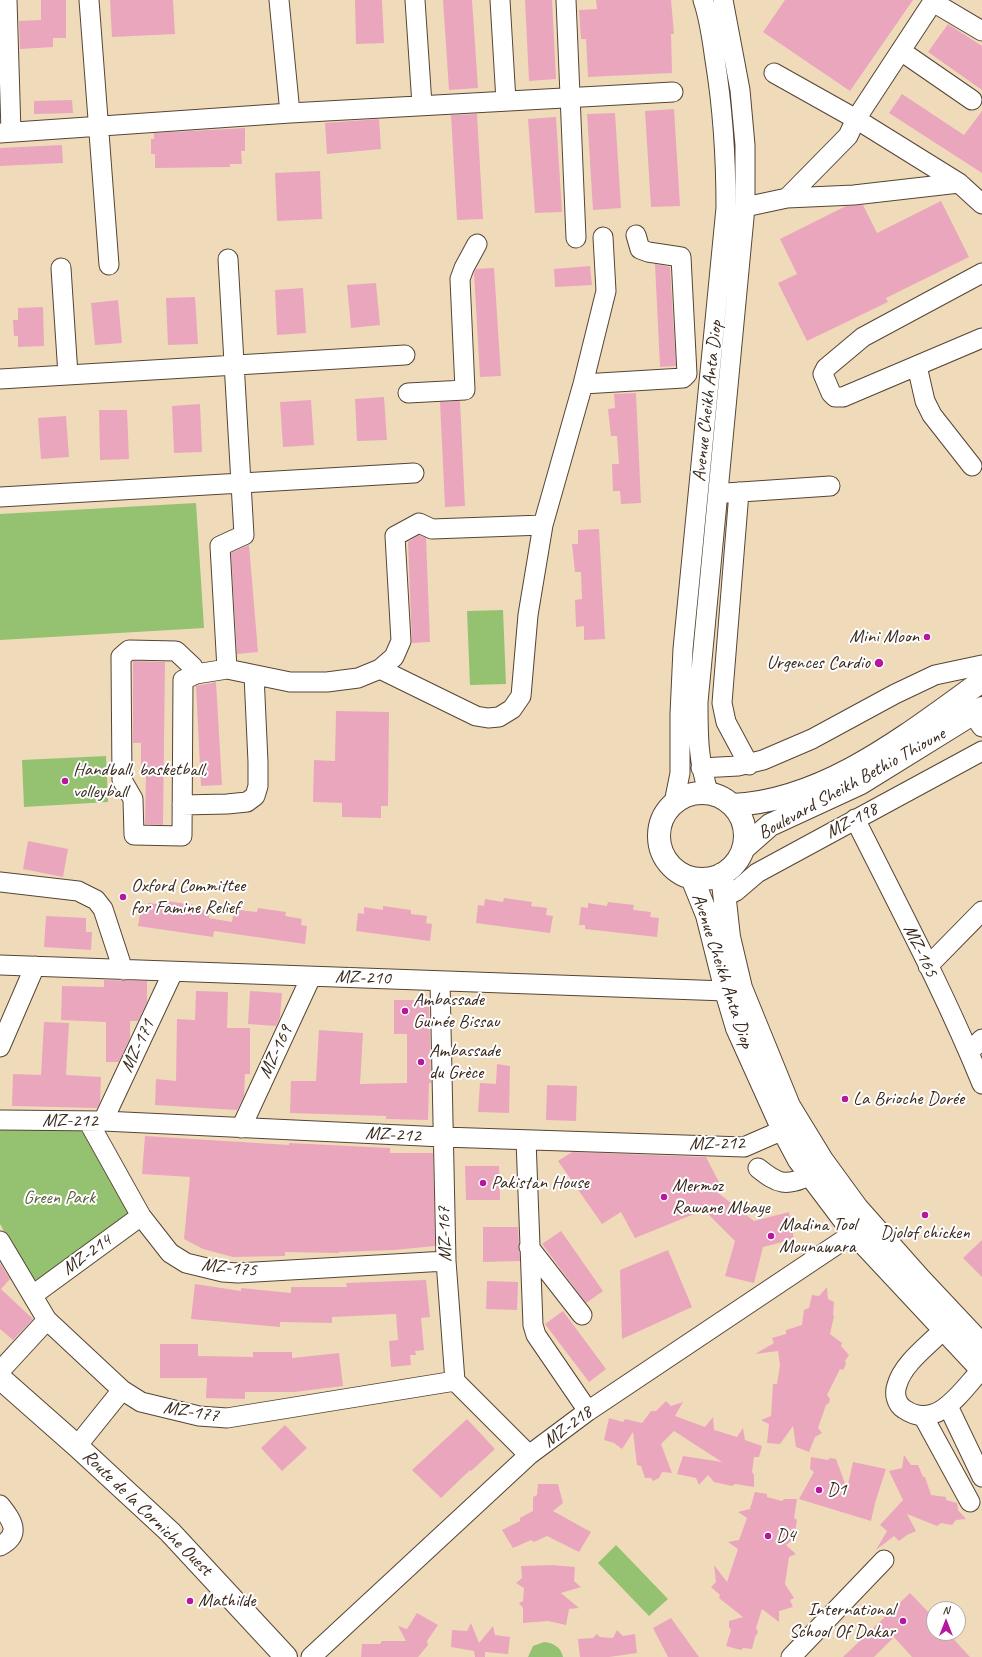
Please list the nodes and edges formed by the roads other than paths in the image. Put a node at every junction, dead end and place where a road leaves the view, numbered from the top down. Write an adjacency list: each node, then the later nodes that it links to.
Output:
1 (7, 0): 21 (street)
2 (89, 0): 20 (street)
3 (279, 0): 18 (street)
4 (415, 0): 17 (street)
5 (500, 0): 16 (street)
6 (566, 0): 14 (street)
7 (703, 0): 61 (street, Avenue Cheikh Anta Diop)
8 (723, 0): 25 (street, Avenue Cheikh Anta Diop)
9 (934, 1): 10 (street); 11 (street)
10 (982, 31)
11 (901, 51): 15 (street); 19 (street)
12 (774, 72): 19 (street)
13 (673, 92): 14 (street)
14 (569, 97): 16 (street); 28 (street)
15 (972, 100)
16 (506, 101): 17 (street)
17 (422, 105): 18 (street)
18 (290, 113): 20 (street)
19 (856, 119): 22 (street); 23 (street)
20 (98, 126): 21 (street); 31 (street)
21 (6, 132)
22 (959, 183): 23 (street); 24 (street)
23 (787, 198): 25 (street)
24 (982, 204)
25 (745, 206): 47 (street, Avenue Cheikh Anta Diop)
26 (636, 235): 40 (street)
27 (603, 237): 40 (street)
28 (576, 238)
29 (477, 244): 41 (street)
30 (228, 259): 36 (street)
31 (109, 265)
32 (60, 268): 38 (street)
33 (982, 274): 37 (street)
34 (982, 338): 37 (street)
35 (406, 355): 36 (street)
36 (234, 365): 38 (street); 44 (street)
37 (917, 366): 42 (street)
38 (68, 375): 39 (street)
39 (0, 379)
40 (583, 384): 49 (street)
41 (408, 393)
42 (972, 466)
43 (414, 473): 44 (street)
44 (242, 483): 48 (street); 52 (street)
45 (830, 486): 46 (street)
46 (739, 492): 47 (street); 58 (street)
47 (717, 493): 59 (street, Avenue Cheikh Anta Diop)
48 (0, 497)
49 (543, 525): 51 (street); 51 (street)
50 (982, 665): 58 (street)
51 (380, 668): 54 (street)
52 (227, 669): 53 (street); 54 (street)
53 (196, 674): 62 (street); 62 (street)
54 (254, 675): 62 (street)
55 (982, 681): 63 (main road, Boulevard Sheikh Bethio Thioune)
56 (979, 716): 65 (main road, Boulevard Sheikh Bethio Thioune)
57 (979, 758): 64 (street, MZ-198)
58 (749, 765): 59 (street)
59 (701, 768): 60 (street, Avenue Cheikh Anta Diop)
60 (709, 794): 61 (main road); 63 (main road)
61 (674, 803): 67 (main road)
62 (182, 805)
63 (732, 805): 65 (main road)
64 (855, 819): 69 (street, MZ-198); 73 (street, MZ-165)
65 (744, 848): 66 (main road)
66 (722, 874): 67 (main road); 69 (main road, Avenue Cheikh Anta Diop)
67 (692, 878): 78 (main road, Avenue Cheikh Anta Diop)
68 (0, 882): 74 (street)
69 (724, 896): 99 (main road, Avenue Cheikh Anta Diop)
70 (982, 911): 73 (street)
71 (0, 965): 72 (street, MZ-210)
72 (35, 966): 74 (street, MZ-210); 80 (street)
73 (928, 966): 79 (street, MZ-165)
74 (123, 970): 75 (street, MZ-210)
75 (172, 972): 76 (street, MZ-210); 83 (street, MZ-171)
76 (311, 977): 77 (street, MZ-210); 84 (street, MZ-169)
77 (440, 981): 78 (street, MZ-210); 86 (street, MZ-167)
78 (726, 991): 85 (main road, Avenue Cheikh Anta Diop)
79 (975, 1046): 81 (street, MZ-165)
80 (0, 1047)
81 (982, 1084)
82 (0, 1120): 83 (street, MZ-212)
83 (96, 1121): 84 (street, MZ-212); 90 (street, MZ-175)
84 (242, 1128): 86 (street, MZ-212)
85 (783, 1130): 87 (street, MZ-212); 89 (main road, Avenue Cheikh Anta Diop)
86 (443, 1137): 87 (street, MZ-212); 94 (street, MZ-167)
87 (526, 1140): 93 (street)
88 (758, 1168): 89 (street)
89 (810, 1176): 91 (main road, Avenue Cheikh Anta Diop)
90 (141, 1216): 94 (street, MZ-175); 95 (street, MZ-214)
91 (854, 1233): 98 (main road, Avenue Cheikh Anta Diop); 107 (street, MZ-218)
92 (0, 1240): 95 (street, MZ-177)
93 (529, 1247): 96 (street); 107 (street)
94 (446, 1261): 103 (street, MZ-167)
95 (33, 1295): 97 (street, MZ-177)
96 (582, 1315)
97 (47, 1320): 101 (street); 104 (street, MZ-177)
98 (944, 1329): 100 (main road, Avenue Cheikh Anta Diop); 108 (street)
99 (982, 1345)
100 (982, 1369): 106 (street)
101 (0, 1371)
102 (0, 1378): 109 (main road, Route de la Corniche Ouest)
103 (455, 1381): 104 (street, MZ-177); 110 (street)
104 (122, 1390): 109 (street)
105 (0, 1396): 116 (main road, Route de la Corniche Ouest)
106 (948, 1406): 108 (street); 111 (street)
107 (588, 1411): 110 (street, MZ-218)
108 (923, 1416): 112 (street)
109 (77, 1446): 117 (main road, Route de la Corniche Ouest)
110 (529, 1455): 118 (street, MZ-218)
111 (982, 1477)
112 (970, 1502)
113 (0, 1505): 114 (street)
114 (0, 1546)
115 (884, 1560): 119 (street)
116 (267, 1657)
117 (286, 1657)
118 (312, 1657)
119 (791, 1657)

